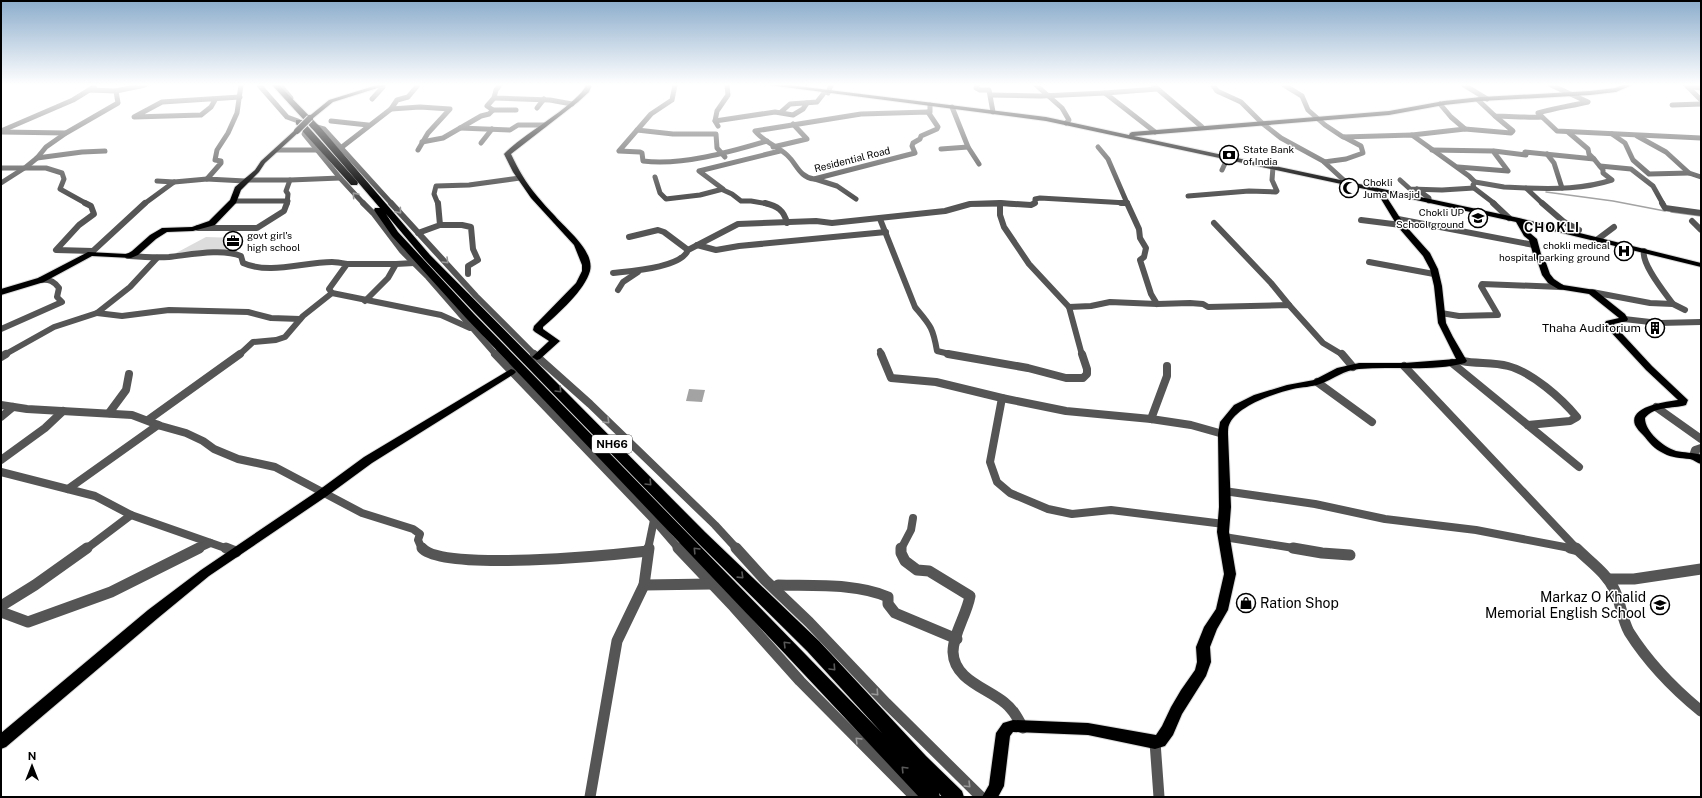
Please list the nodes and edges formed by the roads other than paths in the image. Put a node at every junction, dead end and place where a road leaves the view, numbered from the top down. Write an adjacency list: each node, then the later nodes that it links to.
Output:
1 (21, 122): 34 (street)
2 (85, 122): 37 (street)
3 (232, 122): 82 (street)
4 (342, 122): 26 (street)
5 (372, 122): 26 (street)
6 (438, 122): 46 (street)
7 (470, 122): 30 (street)
8 (548, 122): 27 (main road)
9 (644, 122): 33 (street)
10 (716, 122): 28 (street)
11 (805, 122): 25 (street)
12 (936, 122): 83 (street, Residential Road)
13 (958, 122): 50 (street)
14 (1061, 122): 23 (main road)
15 (1142, 122): 35 (street)
16 (1196, 122): 29 (street)
17 (1276, 122): 24 (main road)
18 (1321, 122): 42 (street)
19 (1457, 122): 32 (street)
20 (1502, 122): 32 (street)
21 (1548, 122): 36 (street)
22 (304, 123): 48 (street); 53 (main road); 54 (street); 216 (highway, NH66, one-way to 22); 217 (highway, NH66, one-way to 217)
23 (1066, 123): 41 (main road)
24 (1262, 123): 29 (main road); 66 (street)
25 (793, 124): 45 (street, Residential Road); 49 (street)
26 (368, 125): 48 (street)
27 (544, 125): 31 (street); 81 (main road)
28 (718, 126)
29 (1202, 127): 35 (main road)
30 (460, 128): 31 (street); 46 (street)
31 (492, 129): 47 (street)
32 (1465, 129): 40 (street)
33 (637, 130): 61 (street); 61 (street)
34 (1, 131): 37 (street)
35 (1155, 132): 41 (main road)
36 (1568, 132): 38 (street); 65 (street)
37 (66, 133): 64 (street)
38 (1609, 133): 39 (street); 76 (street)
39 (1634, 134): 43 (street); 60 (street)
40 (1412, 135): 42 (street); 56 (street)
41 (1124, 136): 63 (main road)
42 (1343, 137): 66 (street)
43 (1658, 137): 44 (street); 60 (street)
44 (1701, 138)
45 (767, 141): 49 (street, Residential Road); 61 (street)
46 (422, 142): 55 (street)
47 (481, 143)
48 (342, 147): 120 (street, one-way to 120)
49 (773, 147): 58 (street, Residential Road)
50 (968, 147): 52 (street); 67 (street)
51 (1098, 147): 105 (street)
52 (941, 149)
53 (277, 150): 54 (street); 87 (main road)
54 (316, 150): 80 (street)
55 (418, 150)
56 (1432, 150): 59 (street); 71 (street)
57 (105, 151): 64 (street)
58 (780, 151): 68 (street); 83 (street, Residential Road)
59 (1494, 151): 62 (street); 71 (street)
60 (1666, 152): 77 (street)
61 (724, 154): 68 (street)
62 (1547, 154): 65 (street); 96 (street)
63 (1228, 157): 70 (main road); 75 (street)
64 (37, 158): 73 (street)
65 (1594, 160): 69 (street)
66 (1325, 162): 90 (street)
67 (979, 164)
68 (725, 165): 93 (street)
69 (1600, 166): 74 (street); 96 (street)
70 (1273, 167): 90 (main road); 97 (street)
71 (1457, 167): 91 (street)
72 (1, 168): 73 (street)
73 (26, 168): 88 (street); 128 (street)
74 (1631, 169): 76 (street); 106 (street)
75 (1222, 170)
76 (1643, 170): 77 (street)
77 (1690, 172): 79 (street)
78 (655, 177): 93 (street)
79 (1701, 177)
80 (340, 178): 84 (street); 132 (street, one-way to 80)
81 (520, 178): 115 (street); 161 (main road)
82 (207, 179): 87 (street); 89 (street)
83 (811, 179): 100 (street)
84 (290, 180): 87 (street); 102 (street)
85 (1400, 180): 95 (street)
86 (157, 181): 89 (street)
87 (246, 181): 101 (main road)
88 (1, 182)
89 (174, 182): 128 (street)
90 (1347, 183): 94 (main road)
91 (1474, 185): 92 (street); 95 (street); 107 (street)
92 (1526, 188): 96 (street); 121 (street)
93 (721, 189): 113 (street)
94 (1376, 189): 103 (main road); 112 (main road)
95 (1417, 189): 103 (street)
96 (1565, 189)
97 (1277, 191): 98 (street); 99 (street)
98 (1284, 194)
99 (1188, 196)
100 (856, 199)
101 (233, 201): 102 (street); 117 (main road)
102 (288, 201): 117 (street)
103 (1429, 201): 107 (main road)
104 (1000, 203): 105 (street); 108 (street); 150 (street)
105 (1127, 203): 147 (street)
106 (1701, 213)
107 (1509, 218): 110 (main road)
108 (880, 219): 113 (street); 119 (street)
109 (1361, 220): 112 (street)
110 (1519, 220): 121 (main road); 124 (main road)
111 (1692, 221): 118 (street)
112 (1400, 222): 124 (street); 139 (main road)
113 (787, 223): 125 (street)
114 (1214, 223): 149 (street)
115 (440, 225): 120 (street); 138 (street)
116 (1614, 227): 123 (street)
117 (198, 228): 129 (main road)
118 (1701, 230)
119 (886, 232): 125 (street); 150 (street)
120 (418, 233): 161 (street, one-way to 161)
121 (1576, 234): 123 (main road)
122 (629, 237): 126 (street)
123 (1598, 239): 127 (main road)
124 (1534, 245): 141 (main road)
125 (697, 246): 126 (street)
126 (688, 250): 136 (street)
127 (1644, 251): 135 (main road); 148 (street)
128 (93, 252): 129 (main road); 140 (main road)
129 (128, 256): 130 (street)
130 (157, 258): 133 (street); 152 (street)
131 (1369, 262): 139 (street)
132 (414, 263): 134 (street); 158 (street)
133 (347, 264): 134 (street); 145 (street)
134 (396, 264): 146 (street)
135 (1701, 265)
136 (640, 270): 137 (street); 142 (street)
137 (613, 273)
138 (468, 274)
139 (1434, 274): 153 (main road)
140 (41, 280): 143 (main road); 157 (street)
141 (1561, 286): 144 (main road); 153 (street)
142 (618, 290)
143 (1, 292)
144 (1592, 292): 148 (street); 155 (main road)
145 (332, 293): 146 (street); 154 (street)
146 (365, 301): 158 (street)
147 (1157, 304): 149 (street); 150 (street)
148 (1673, 304): 151 (street)
149 (1289, 305): 165 (street)
150 (1069, 307)
151 (1685, 310)
152 (97, 313): 154 (street); 160 (street)
153 (1440, 313): 162 (main road)
154 (300, 319): 178 (street)
155 (1624, 319): 156 (street); 172 (main road)
156 (1701, 322)
157 (1, 329)
158 (473, 329): 166 (street)
159 (880, 351): 169 (street)
160 (1, 356)
161 (537, 357): 218 (street, one-way to 218)
162 (1457, 362): 164 (main road); 175 (street); 182 (street)
163 (1167, 366): 177 (street)
164 (1404, 366): 165 (main road); 198 (street)
165 (1353, 367): 168 (main road)
166 (511, 372): 191 (main road); 194 (street)
167 (129, 374): 174 (street)
168 (1317, 382): 179 (street); 183 (main road)
169 (1002, 398): 177 (street); 195 (street)
170 (1, 405): 171 (street)
171 (13, 407): 173 (street); 176 (street)
172 (1656, 407): 184 (street); 185 (main road)
173 (63, 411): 174 (street); 186 (street)
174 (109, 413): 178 (street)
175 (1575, 414): 180 (street); 182 (street)
176 (1, 416)
177 (1151, 419): 183 (street)
178 (148, 420): 181 (street)
179 (1372, 422)
180 (1583, 424)
181 (158, 425): 189 (street); 191 (street)
182 (1528, 425): 187 (street)
183 (1223, 434): 190 (main road)
184 (1701, 439)
185 (1700, 455)
186 (1, 460)
187 (1579, 467)
188 (1, 472): 189 (street)
189 (68, 489): 192 (street)
190 (1224, 491): 195 (main road); 198 (street)
191 (323, 494): 199 (street); 200 (main road)
192 (131, 515): 197 (street); 207 (street)
193 (913, 518): 209 (street)
194 (654, 520): 199 (street); 204 (street)
195 (1224, 524): 196 (main road)
196 (1224, 537): 201 (street); 213 (main road)
197 (210, 543): 200 (street); 208 (street)
198 (1578, 550): 203 (street)
199 (648, 551): 205 (street)
200 (236, 552): 212 (main road)
201 (1350, 556)
202 (1701, 569): 203 (street)
203 (1608, 578): 210 (street)
204 (711, 584): 205 (street); 215 (street, one-way to 204)
205 (644, 585): 214 (street)
206 (778, 585): 209 (street)
207 (1, 606)
208 (1, 612)
209 (957, 639): 211 (street)
210 (1701, 711)
211 (1023, 728): 213 (main road); 219 (main road)
212 (1, 742)
213 (1155, 742): 220 (street)
214 (590, 797)
215 (915, 797)
216 (931, 797)
217 (956, 797)
218 (980, 797)
219 (990, 797)
220 (1159, 797)

